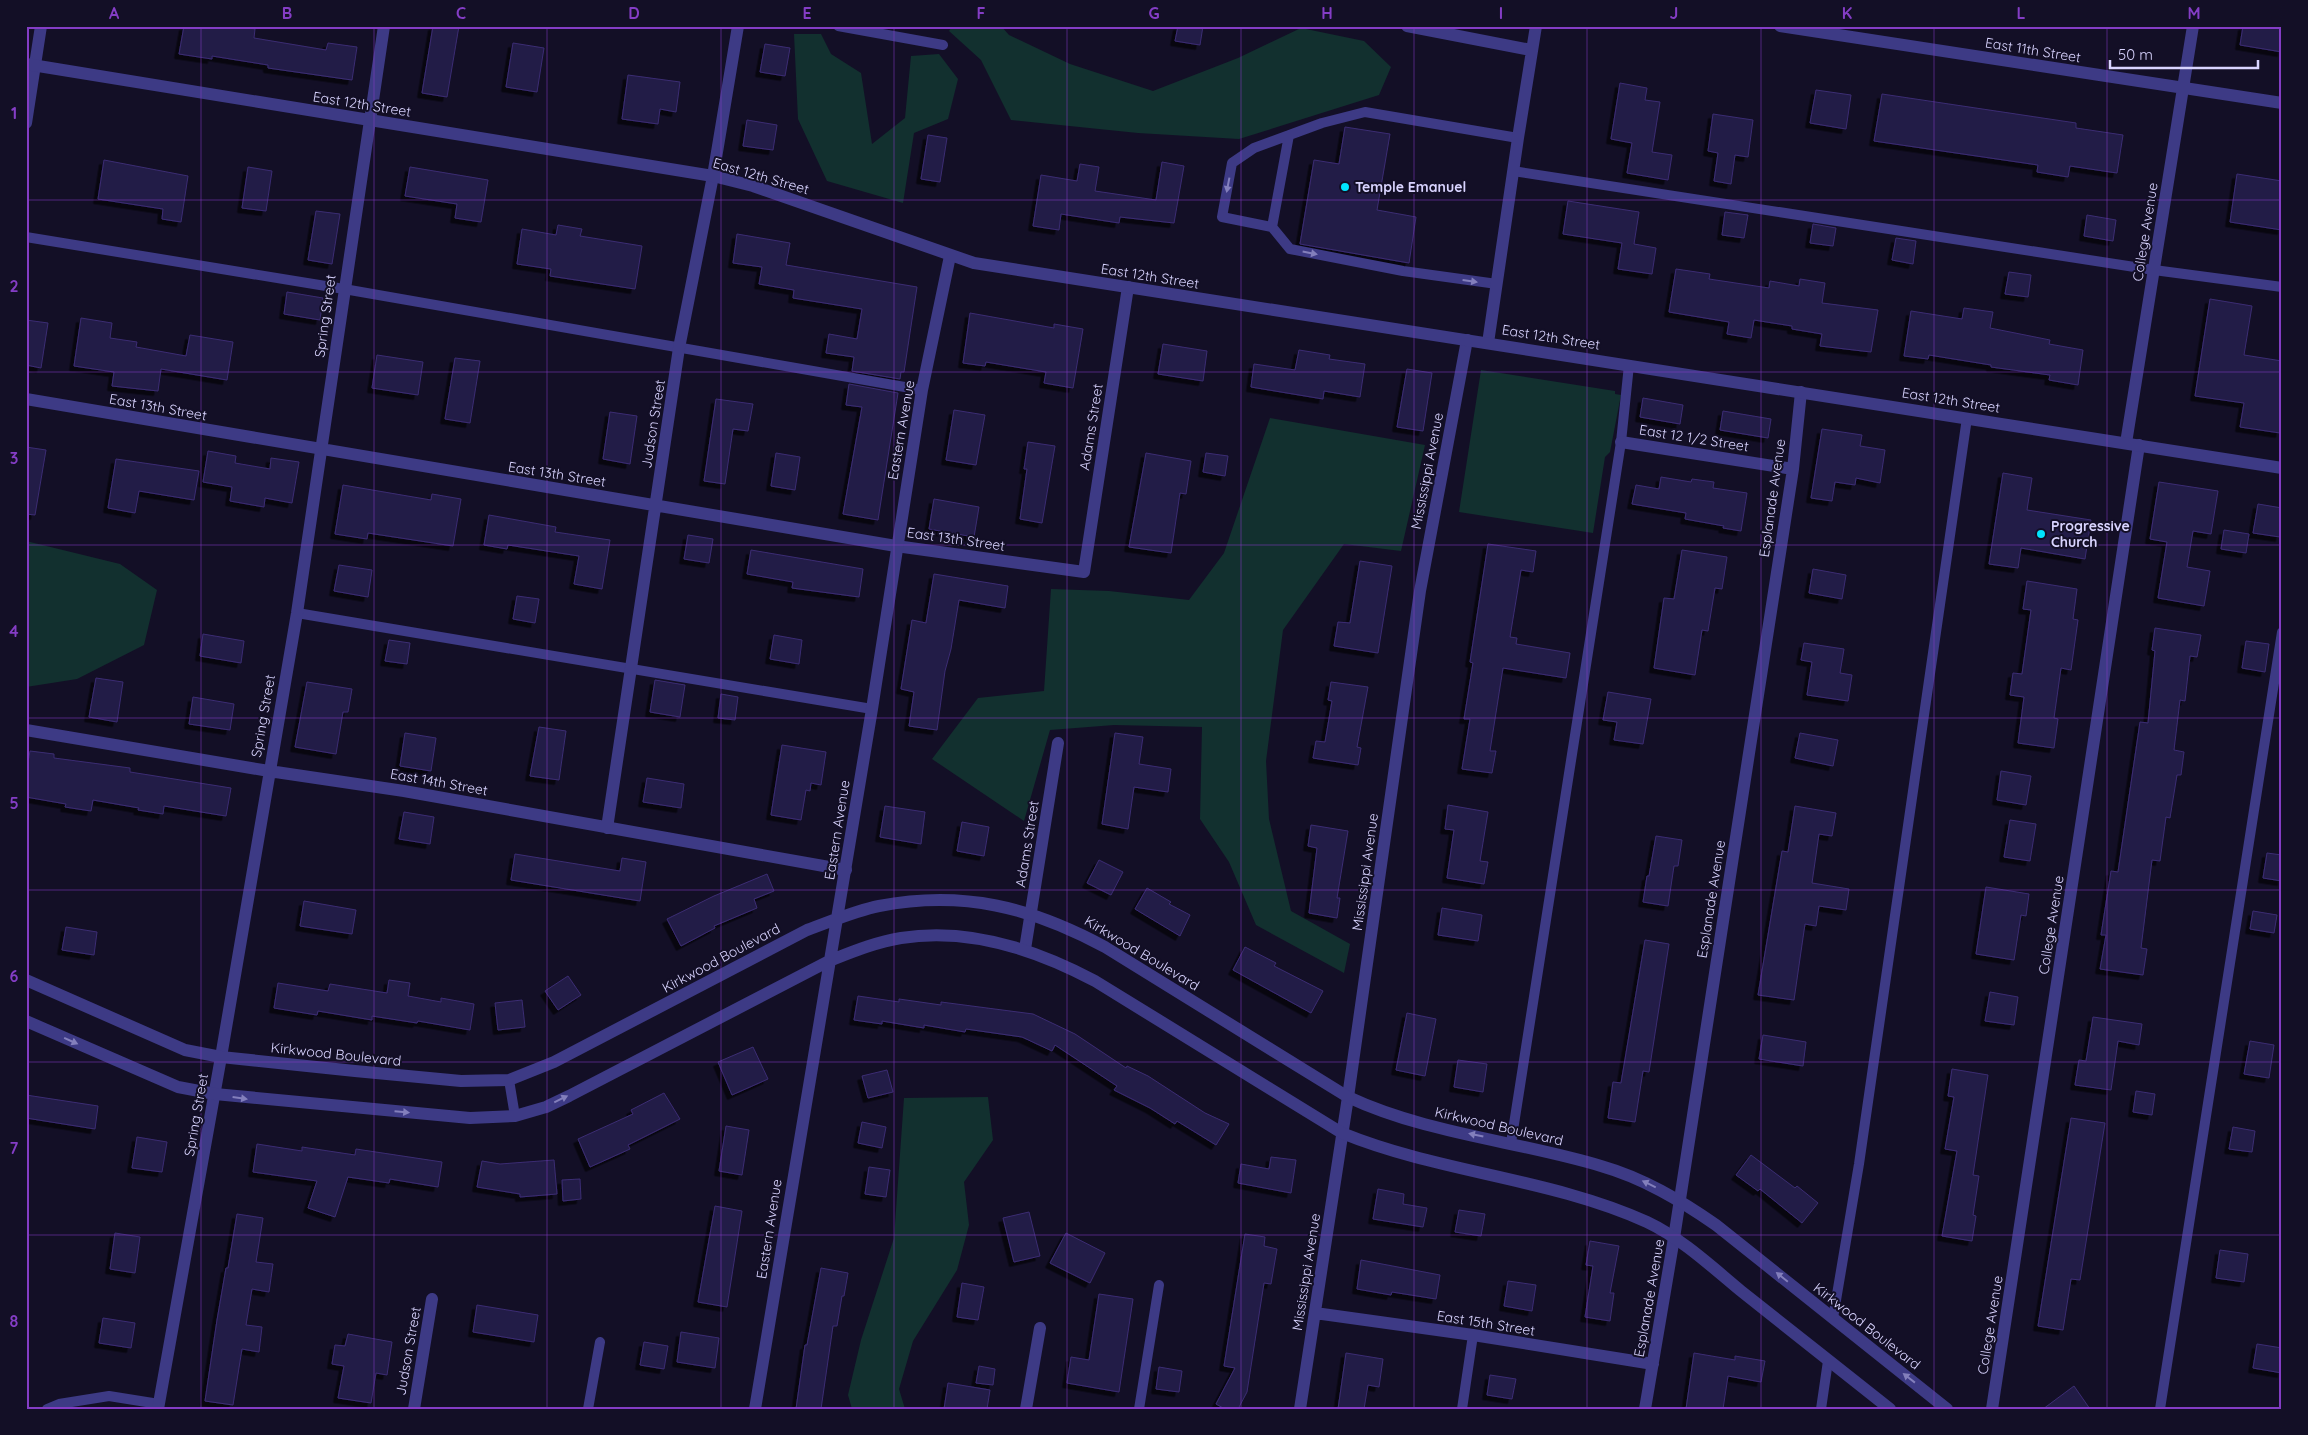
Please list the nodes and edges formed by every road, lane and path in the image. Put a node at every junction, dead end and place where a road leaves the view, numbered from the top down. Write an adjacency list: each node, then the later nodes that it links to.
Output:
1 (41, 26): 11 (street)
2 (384, 26): 14 (street, Spring Street)
3 (738, 26): 19 (street, Judson Street)
4 (838, 26): 9 (lane)
5 (1407, 26): 10 (street)
6 (1536, 26): 10 (street)
7 (1780, 26): 12 (street, East 11th Street)
8 (2193, 26): 12 (street, College Avenue)
9 (943, 45)
10 (1531, 50): 17 (street)
11 (31, 65): 14 (street, East 12th Street); 15 (street)
12 (2183, 88): 13 (street, East 11th Street); 23 (street, College Avenue)
13 (2282, 103)
14 (368, 121): 19 (street, East 12th Street); 27 (street, Spring Street)
15 (26, 123)
16 (1289, 135): 17 (lane); 20 (lane); 20 (lane, one-way to 20)
17 (1518, 138): 18 (street)
18 (1513, 171): 23 (lane); 24 (street)
19 (713, 176): 22 (street, East 12th Street); 30 (street, Judson Street)
20 (1272, 227): 24 (lane, one-way to 24)
21 (26, 237): 27 (lane)
22 (950, 256): 25 (street, East 12th Street); 32 (street, Eastern Avenue)
23 (2154, 270): 26 (lane); 37 (street, College Avenue)
24 (1496, 284): 29 (street)
25 (1128, 287): 28 (street, East 12th Street); 44 (street, Adams Street)
26 (2282, 287)
27 (344, 289): 30 (lane); 39 (street, Spring Street)
28 (1467, 340): 29 (street, East 12th Street); 63 (street, Mississippi Avenue)
29 (1488, 343): 31 (street, East 12th Street)
30 (679, 348): 32 (lane); 42 (street, Judson Street)
31 (1630, 365): 33 (street, East 12th Street); 36 (lane)
32 (922, 390): 43 (street, Eastern Avenue)
33 (1801, 392): 35 (street, East 12th Street); 40 (street, Esplanade Avenue)
34 (26, 400): 39 (street, East 13th Street)
35 (1967, 418): 37 (street, East 12th Street); 72 (lane)
36 (1620, 442): 40 (street, East 12 1/2 Street); 66 (lane)
37 (2126, 443): 38 (street, East 12th Street)
38 (2139, 445): 41 (street, East 12th Street); 91 (street, College Avenue)
39 (321, 450): 42 (street, East 13th Street); 45 (street, Spring Street)
40 (1793, 468): 67 (street, Esplanade Avenue)
41 (2282, 468)
42 (656, 506): 43 (street, East 13th Street); 47 (street, Judson Street)
43 (896, 546): 44 (street, East 13th Street); 48 (street, Eastern Avenue)
44 (1084, 572)
45 (297, 613): 47 (lane); 51 (street, Spring Street)
46 (2282, 632): 92 (lane)
47 (631, 669): 48 (lane); 52 (street, Judson Street)
48 (872, 709): 53 (street, Eastern Avenue)
49 (26, 730): 51 (street, East 14th Street)
50 (1058, 743): 54 (street, Adams Street)
51 (269, 771): 52 (street, East 14th Street); 60 (street, Spring Street)
52 (607, 828): 53 (street, East 14th Street)
53 (846, 870): 55 (street, Eastern Avenue)
54 (1031, 914): 55 (street, Kirkwood Boulevard); 56 (street, Adams Street); 63 (street, Kirkwood Boulevard)
55 (837, 919): 57 (street, Eastern Avenue); 61 (street, Kirkwood Boulevard)
56 (1025, 950): 57 (street); 65 (street)
57 (828, 962): 64 (street, one-way to 57); 82 (street, Eastern Avenue)
58 (26, 980): 60 (street, Kirkwood Boulevard)
59 (26, 1021): 62 (street, one-way to 62)
60 (222, 1057): 61 (street, Kirkwood Boulevard); 62 (street, Spring Street)
61 (509, 1080): 64 (lane)
62 (215, 1094): 64 (street, one-way to 64); 78 (street, Spring Street)
63 (1348, 1097): 65 (street, Mississippi Avenue); 66 (street, Kirkwood Boulevard, one-way to 63)
64 (515, 1116)
65 (1342, 1133): 68 (street); 71 (street, Mississippi Avenue)
66 (1511, 1143): 67 (street, Kirkwood Boulevard, one-way to 66)
67 (1680, 1200): 68 (street, Esplanade Avenue); 72 (street, Kirkwood Boulevard, one-way to 67)
68 (1674, 1238): 76 (street); 77 (street, Esplanade Avenue)
69 (1159, 1285): 84 (lane)
70 (432, 1299): 80 (street, Judson Street)
71 (1315, 1313): 74 (street, East 15th Street); 85 (street, Mississippi Avenue)
72 (1833, 1318): 90 (street, Kirkwood Boulevard, one-way to 72)
73 (1040, 1328): 83 (street)
74 (1473, 1335): 77 (street, East 15th Street); 86 (lane)
75 (600, 1342): 81 (lane)
76 (1828, 1361): 88 (lane); 89 (street)
77 (1653, 1364): 87 (street, Esplanade Avenue)
78 (159, 1406): 79 (lane)
79 (47, 1409)
80 (414, 1409)
81 (588, 1409)
82 (755, 1409)
83 (1026, 1409)
84 (1139, 1409)
85 (1300, 1409)
86 (1462, 1409)
87 (1645, 1409)
88 (1821, 1409)
89 (1890, 1409)
90 (1947, 1409)
91 (1992, 1409)
92 (2160, 1409)

